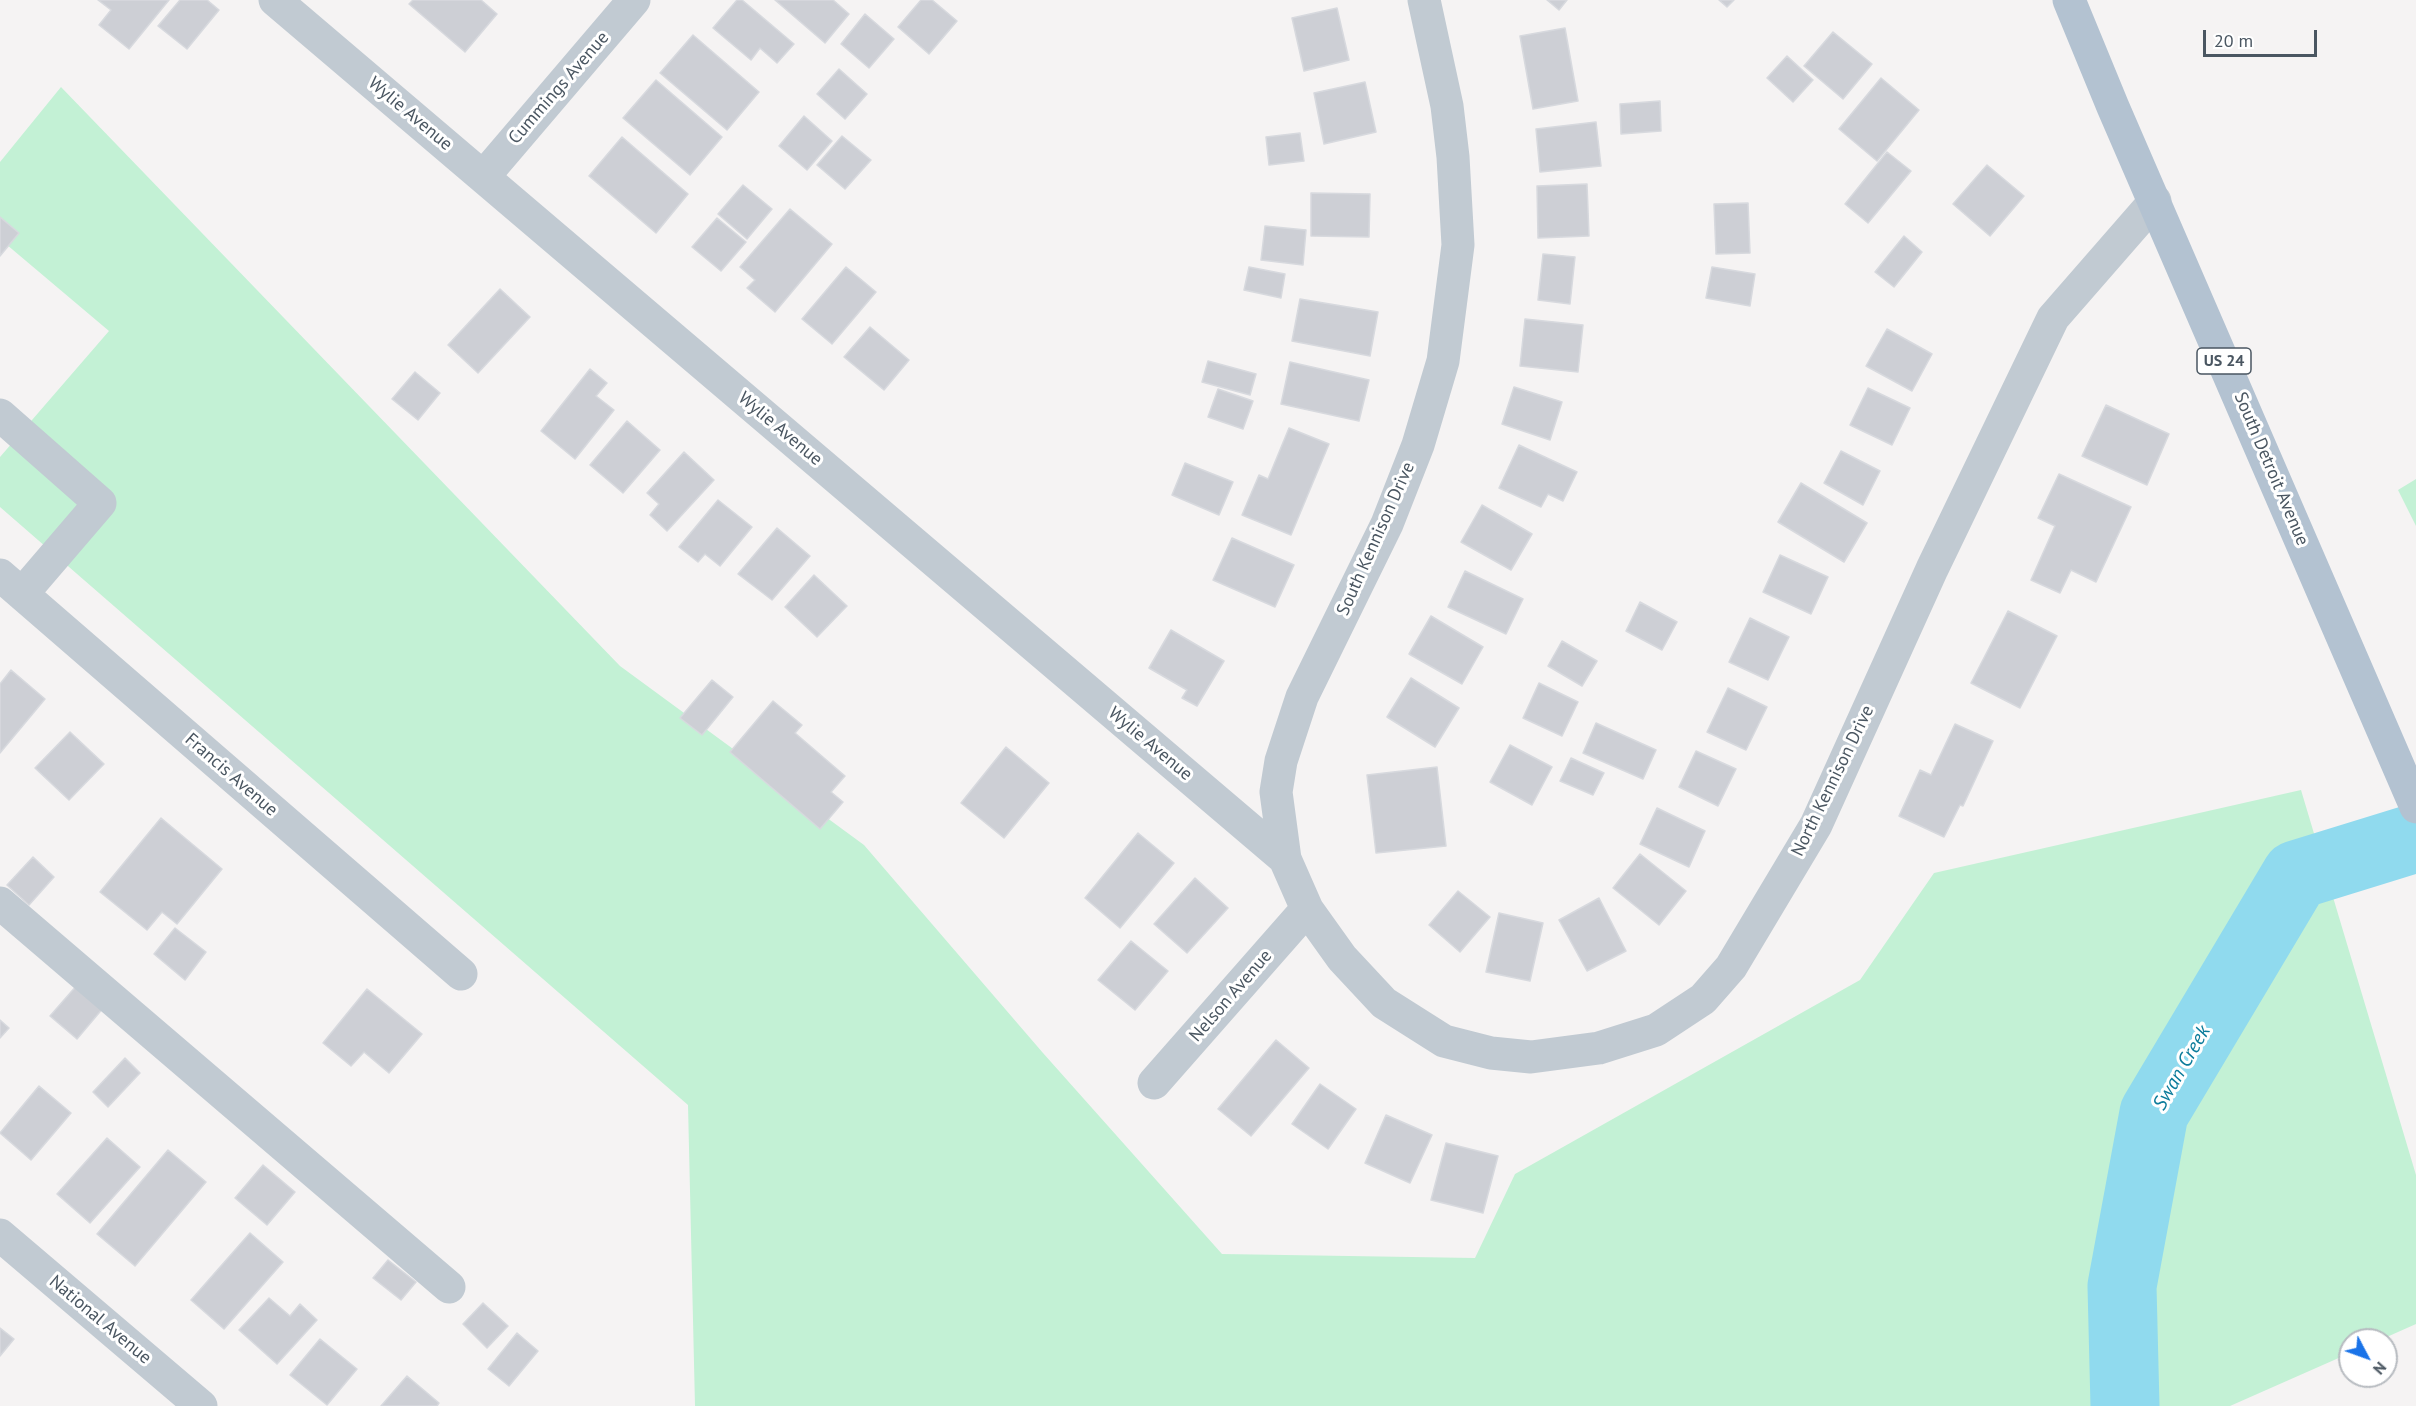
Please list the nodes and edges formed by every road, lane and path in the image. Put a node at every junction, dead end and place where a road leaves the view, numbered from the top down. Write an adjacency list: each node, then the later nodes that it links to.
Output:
1 (275, 0): 5 (street, Wylie Avenue)
2 (634, 0): 5 (street, Cummings Avenue)
3 (1424, 0): 10 (street, South Kennison Drive)
4 (2069, 0): 6 (main road, South Detroit Avenue / US 24)
5 (484, 176): 10 (street, Wylie Avenue)
6 (2155, 201): 9 (main road, South Detroit Avenue / US 24); 12 (street, North Kennison Drive)
7 (0, 415): 8 (street)
8 (11, 585): 13 (street, Francis Avenue)
9 (2416, 807)
10 (1285, 859): 12 (street, North Kennison Drive)
11 (0, 903): 16 (street)
12 (1307, 909): 14 (street, Nelson Avenue)
13 (461, 974)
14 (1154, 1083)
15 (0, 1235): 17 (street, National Avenue)
16 (449, 1287)
17 (201, 1406)

